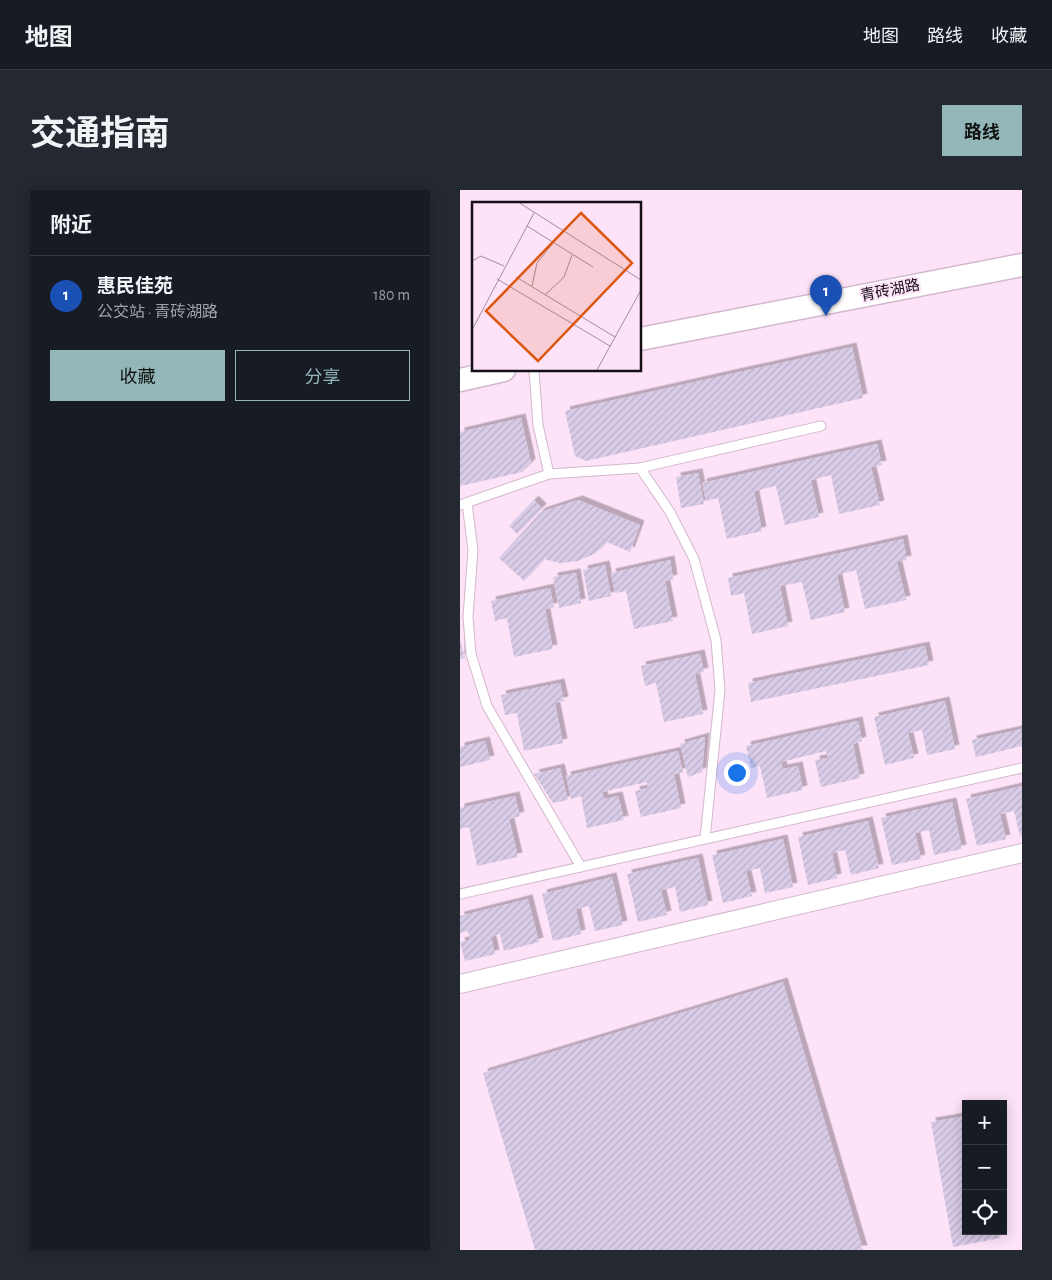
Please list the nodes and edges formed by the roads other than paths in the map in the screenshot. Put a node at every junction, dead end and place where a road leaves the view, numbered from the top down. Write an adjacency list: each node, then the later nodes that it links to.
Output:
1 (1022, 265): 2 (street, 青砖湖路)
2 (641, 339)
3 (500, 371): 5 (street)
4 (534, 371): 8 (lane)
5 (460, 380)
6 (821, 426): 7 (lane)
7 (640, 468): 8 (lane); 11 (lane)
8 (549, 474): 9 (lane)
9 (464, 504): 13 (lane)
10 (1022, 768): 11 (lane)
11 (705, 839): 13 (lane)
12 (1022, 853): 15 (street)
13 (581, 867): 14 (lane)
14 (460, 894)
15 (460, 984)

